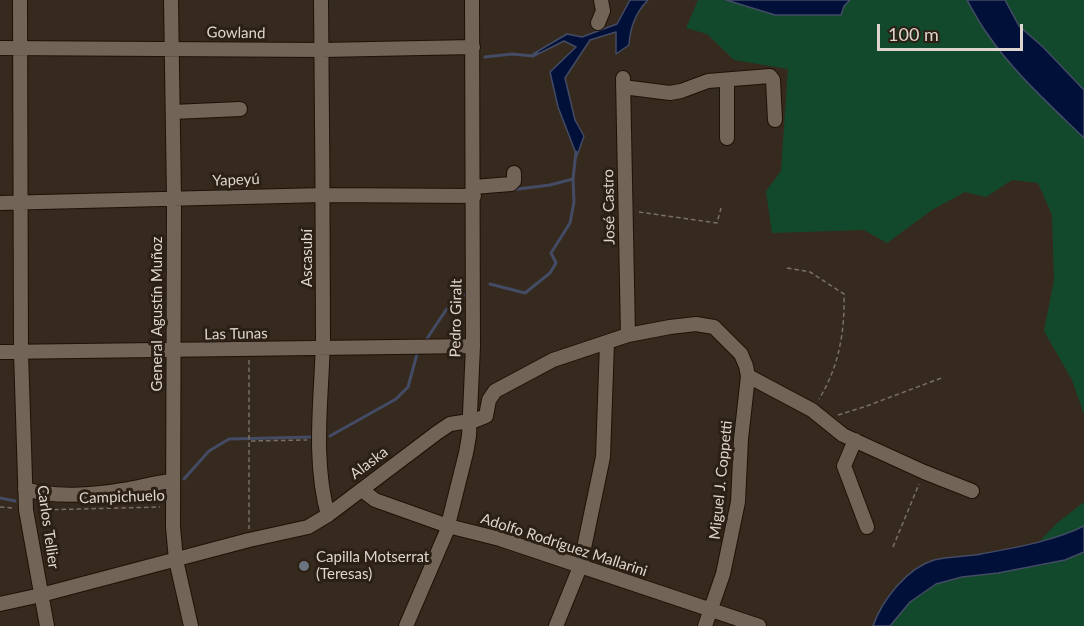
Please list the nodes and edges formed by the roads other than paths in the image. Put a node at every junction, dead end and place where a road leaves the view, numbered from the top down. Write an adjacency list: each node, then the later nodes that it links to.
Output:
1 (20, 0): 9 (street, Carlos Tellier)
2 (171, 0): 10 (street, General Agustín Muñoz)
3 (321, 0): 11 (street, Ascasubí)
4 (472, 0): 7 (street, Pedro Giralt)
5 (601, 0): 6 (street)
6 (598, 23)
7 (472, 47): 11 (street, Gowland); 18 (street, Pedro Giralt)
8 (0, 48): 9 (street, Gowland)
9 (21, 48): 10 (street, Gowland); 22 (street, Carlos Tellier)
10 (172, 49): 11 (street, Gowland); 14 (street, General Agustín Muñoz)
11 (322, 50): 19 (street, Ascasubí)
12 (727, 80): 15 (street); 16 (street); 23 (street, José Castro)
13 (240, 109): 14 (street)
14 (173, 112): 20 (street, General Agustín Muñoz)
15 (775, 120)
16 (727, 138)
17 (514, 173): 18 (street, Yapeyú)
18 (473, 192): 19 (street, Yapeyú); 26 (street, Pedro Giralt)
19 (324, 195): 20 (street, Yapeyú); 27 (street, Ascasubí)
20 (174, 199): 22 (street, Yapeyú); 28 (street, General Agustín Muñoz)
21 (0, 202): 22 (street, Yapeyú)
22 (20, 202): 30 (street, Carlos Tellier)
23 (628, 335): 24 (street, Alaska); 25 (street, Alaska)
24 (729, 340): 31 (street, Miguel J. Coppetti)
25 (607, 343): 32 (street, Alaska); 42 (street)
26 (473, 346): 27 (street, Las Tunas); 32 (street, Pedro Giralt)
27 (323, 349): 28 (street, Las Tunas); 38 (street, Ascasubí)
28 (172, 351): 30 (street, Las Tunas); 34 (street, General Agustín Muñoz)
29 (0, 352): 30 (street, Las Tunas)
30 (21, 352): 35 (street, Carlos Tellier)
31 (748, 376): 33 (street); 45 (street, Miguel J. Coppetti)
32 (470, 421): 36 (street, Alaska); 39 (street, Pedro Giralt)
33 (855, 440): 37 (street); 40 (street)
34 (173, 481): 35 (street); 41 (street, General Agustín Muñoz)
35 (25, 489): 43 (street, Carlos Tellier)
36 (362, 490): 38 (street, Alaska); 39 (street, Adolfo Rodríguez Mallarini)
37 (972, 490)
38 (328, 514): 41 (street, Alaska)
39 (448, 526): 42 (street, Adolfo Rodríguez Mallarini); 48 (street, Pedro Giralt)
40 (867, 527)
41 (176, 560): 43 (street, Alaska); 47 (street, General Agustín Muñoz)
42 (580, 567): 45 (street, Adolfo Rodríguez Mallarini); 49 (street)
43 (41, 595): 44 (street, Alaska); 46 (street, Carlos Tellier)
44 (0, 604)
45 (711, 610): 50 (street, Miguel J. Coppetti); 51 (street, Adolfo Rodríguez Mallarini)
46 (47, 626)
47 (190, 626)
48 (406, 626)
49 (556, 626)
50 (705, 626)
51 (759, 626)

